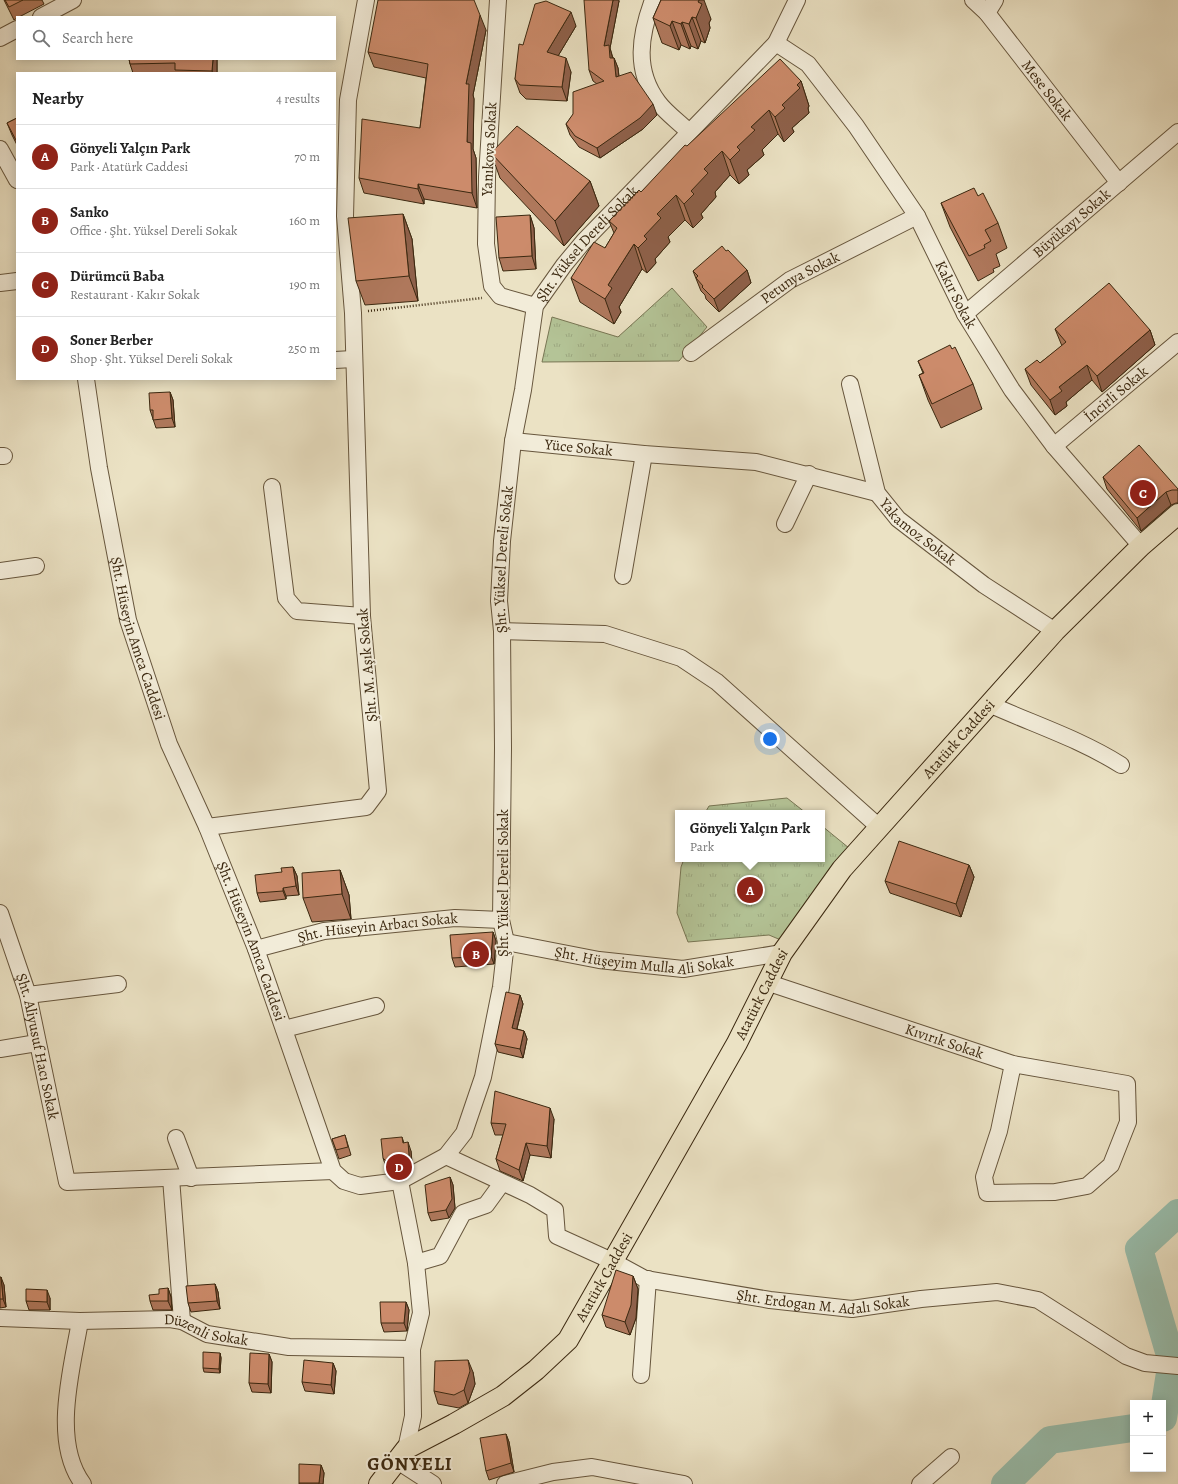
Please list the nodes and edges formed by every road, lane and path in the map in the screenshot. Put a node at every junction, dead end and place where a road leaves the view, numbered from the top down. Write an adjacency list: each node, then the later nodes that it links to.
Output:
1 (73, 0): 8 (street)
2 (366, 0): 12 (street, Şht. M. Aşık Sokak)
3 (498, 0): 21 (street, Yanıkova Sokak)
4 (653, 0): 13 (street)
5 (797, 0): 11 (street, Şht. Yüksel Dereli Sokak)
6 (973, 0): 7 (street, Mese Sokak)
7 (991, 7): 17 (street, Mese Sokak)
8 (43, 16)
9 (16, 30): 10 (street)
10 (0, 38)
11 (776, 43): 13 (street, Şht. Yüksel Dereli Sokak); 18 (street, Kakır Sokak)
12 (342, 100): 23 (street, Şht. M. Aşık Sokak)
13 (689, 132): 22 (street, Şht. Yüksel Dereli Sokak)
14 (1178, 132): 17 (street, Büyükayı Sokak)
15 (0, 149): 16 (street)
16 (16, 178)
17 (1119, 183): 24 (street, Büyükayı Sokak)
18 (917, 216): 24 (street, Kakır Sokak); 26 (street, Petunya Sokak)
19 (16, 280): 20 (street)
20 (0, 283)
21 (500, 296): 22 (street); 23 (path)
22 (535, 306): 31 (street, Şht. Yüksel Dereli Sokak)
23 (353, 313): 27 (street, Şht. M. Aşık Sokak)
24 (965, 314): 32 (street, Kakır Sokak)
25 (1178, 342): 32 (street, İncirli Sokak)
26 (691, 353)
27 (353, 359): 28 (street); 43 (street, Şht. M. Aşık Sokak)
28 (336, 360)
29 (86, 380): 48 (street, Şht. Hüseyin Amca Caddesi)
30 (850, 384): 36 (street, Yakamoz Sokak)
31 (513, 441): 33 (street, Yüce Sokak); 44 (street, Şht. Yüksel Dereli Sokak)
32 (1054, 446): 39 (street, Kakır Sokak)
33 (644, 454): 34 (street, Yüce Sokak); 42 (street)
34 (808, 474): 36 (street); 38 (street)
35 (272, 486): 43 (street)
36 (877, 493): 45 (street, Yakamoz Sokak)
37 (1178, 514): 39 (main road, Atatürk Caddesi)
38 (784, 524)
39 (1141, 546): 45 (main road, Atatürk Caddesi)
40 (36, 566): 41 (street)
41 (0, 571)
42 (623, 576)
43 (362, 616): 48 (street, Şht. M. Aşık Sokak)
44 (502, 631): 49 (street); 51 (street, Şht. Yüksel Dereli Sokak)
45 (1055, 631): 46 (main road, Atatürk Caddesi)
46 (989, 704): 47 (street); 49 (main road, Atatürk Caddesi)
47 (1121, 765)
48 (207, 827): 53 (street, Şht. Hüseyin Amca Caddesi)
49 (879, 827): 54 (main road, Atatürk Caddesi)
50 (0, 913): 57 (street, Şht. Aliyusuf Hacı Sokak)
51 (501, 920): 52 (street, Şht. Yüksel Dereli Sokak); 53 (street, Şht. Hüseyin Arbacı Sokak)
52 (506, 942): 54 (street, Şht. Hüşeyim Mulla Ali Sokak); 64 (street, Şht. Yüksel Dereli Sokak)
53 (256, 949): 59 (street, Şht. Hüseyin Amca Caddesi)
54 (782, 953): 55 (main road, Atatürk Caddesi)
55 (766, 982): 62 (street, Kıvırık Sokak); 70 (main road, Atatürk Caddesi)
56 (118, 984): 57 (street)
57 (28, 995): 60 (street, Şht. Aliyusuf Hacı Sokak)
58 (376, 1006): 59 (street)
59 (284, 1029): 65 (street, Şht. Hüseyin Amca Caddesi)
60 (37, 1043): 61 (street); 66 (street, Şht. Aliyusuf Hacı Sokak)
61 (0, 1049)
62 (1013, 1064): 62 (street, Kıvırık Sokak)
63 (176, 1138): 67 (street)
64 (446, 1156): 68 (street, Şht. Yüksel Dereli Sokak); 69 (street)
65 (333, 1171): 67 (street); 68 (street)
66 (171, 1178): 67 (street); 74 (street)
67 (191, 1178)
68 (400, 1181): 71 (street)
69 (502, 1183): 70 (street, Şht. Erdogan M. Adalı Sokak); 71 (street)
70 (612, 1260): 72 (street, Şht. Erdogan M. Adalı Sokak); 79 (main road, Atatürk Caddesi)
71 (416, 1263): 76 (street)
72 (648, 1279): 77 (street, Şht. Erdogan M. Adalı Sokak); 78 (street)
73 (0, 1318): 75 (street, Düzenli Sokak)
74 (182, 1321): 75 (street, Düzenli Sokak); 76 (street, Düzenli Sokak)
75 (80, 1322): 81 (street)
76 (412, 1348): 79 (street)
77 (1178, 1366)
78 (641, 1375)
79 (401, 1454): 82 (main road, Atatürk Caddesi); 83 (street)
80 (951, 1457): 86 (street)
81 (83, 1484)
82 (378, 1484)
83 (433, 1484)
84 (505, 1484): 85 (street)
85 (684, 1484)
86 (920, 1484)

